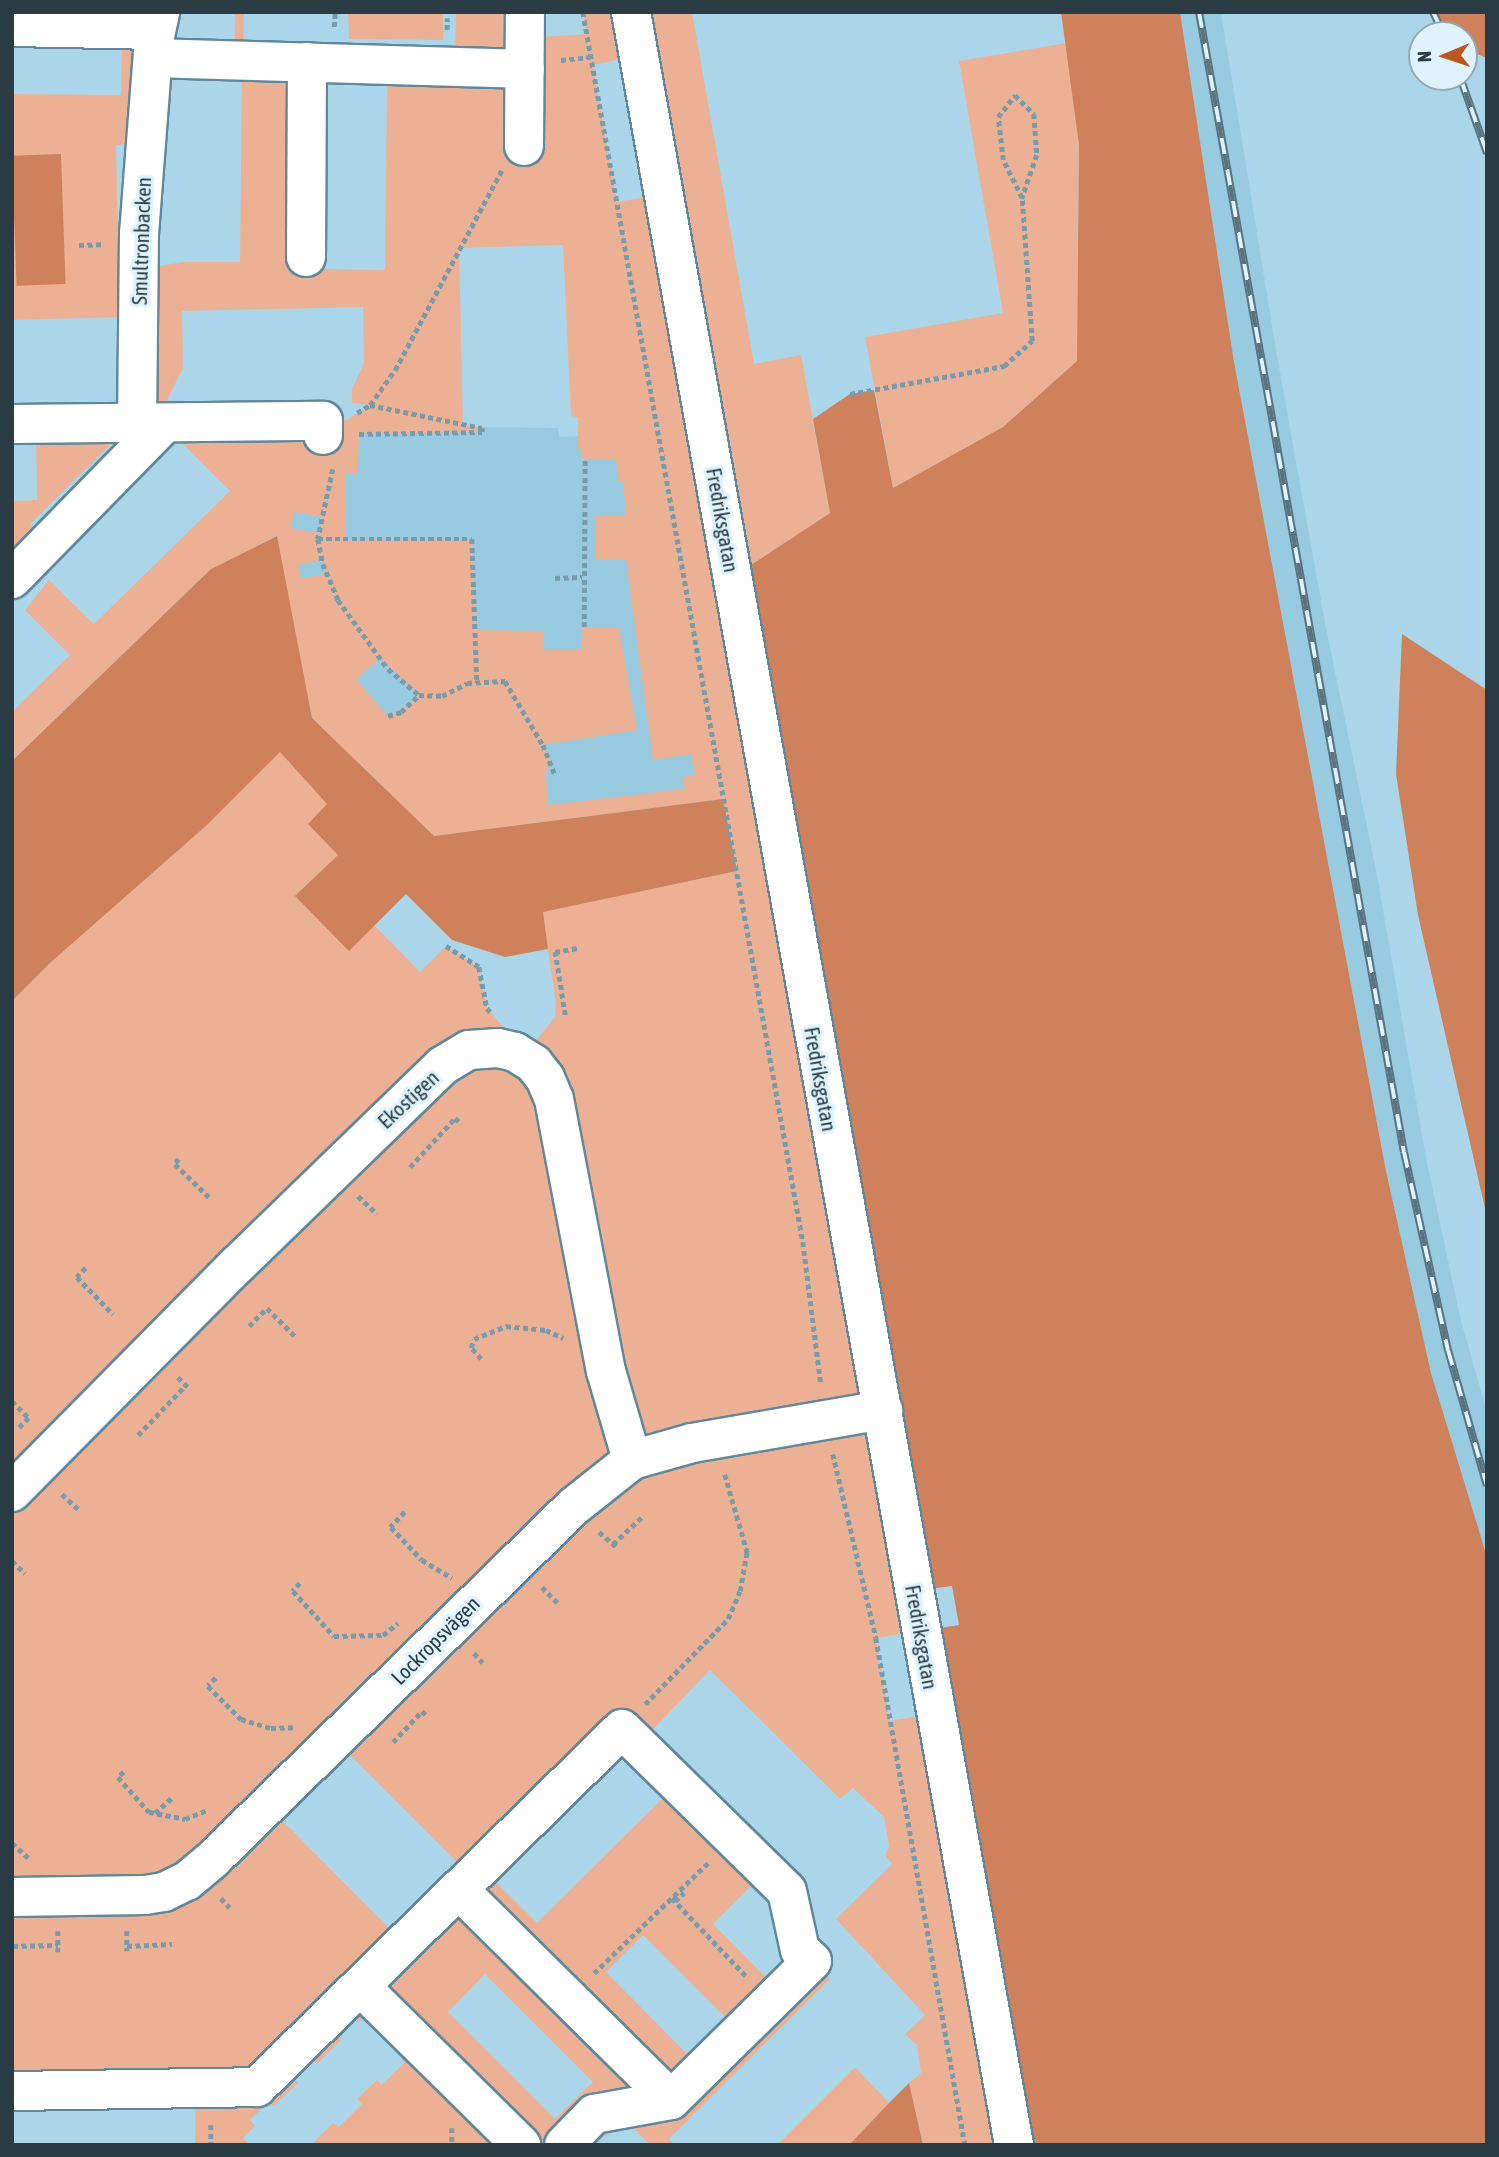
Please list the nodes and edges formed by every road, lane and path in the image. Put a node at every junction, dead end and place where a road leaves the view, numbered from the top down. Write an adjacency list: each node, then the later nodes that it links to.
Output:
1 (525, 12): 7 (street)
2 (583, 12): 45 (path)
3 (631, 12): 44 (street, Fredriksgatan)
4 (12, 27): 5 (street)
5 (156, 34): 6 (street); 14 (street, Smultronbacken)
6 (307, 62): 7 (street); 10 (street)
7 (525, 69): 8 (street)
8 (524, 146): 12 (path)
9 (1022, 198): 9 (path); 11 (path)
10 (306, 257)
11 (850, 394)
12 (370, 405): 15 (path); 15 (path)
13 (12, 424): 14 (street)
14 (150, 425): 15 (street); 20 (street)
15 (332, 438): 17 (path)
16 (585, 460): 18 (path)
17 (318, 539): 22 (path); 23 (path)
18 (583, 577): 19 (path); 21 (path)
19 (555, 578)
20 (12, 579)
21 (584, 627)
22 (477, 682): 23 (path); 25 (path)
23 (419, 695): 24 (path)
24 (388, 716)
25 (555, 774)
26 (446, 946): 29 (path)
27 (578, 948): 28 (path)
28 (565, 1015)
29 (494, 1016)
30 (462, 1124): 32 (path)
31 (179, 1159): 33 (path)
32 (410, 1167)
33 (210, 1198)
34 (365, 1203): 35 (path)
35 (377, 1214)
36 (86, 1268): 37 (path)
37 (113, 1314)
38 (249, 1326): 39 (path)
39 (295, 1336)
40 (567, 1339): 41 (path)
41 (481, 1359)
42 (190, 1389): 47 (path)
43 (12, 1401): 46 (path)
44 (883, 1410): 45 (street, Lockropsvägen); 89 (street, Fredriksgatan)
45 (826, 1420): 48 (street, Lockropsvägen); 88 (path)
46 (18, 1429)
47 (138, 1435)
48 (714, 1439): 49 (street, Lockropsvägen); 64 (path)
49 (632, 1460): 50 (street, Ekostigen); 75 (street, Lockropsvägen)
50 (12, 1492)
51 (405, 1511): 56 (path)
52 (643, 1516): 53 (path)
53 (618, 1548)
54 (12, 1561): 55 (path)
55 (25, 1573)
56 (449, 1575)
57 (300, 1583): 60 (path)
58 (553, 1598): 59 (path)
59 (560, 1605)
60 (398, 1623)
61 (216, 1678): 63 (path)
62 (428, 1717): 65 (path)
63 (302, 1720)
64 (622, 1729): 70 (street); 73 (street)
65 (393, 1742)
66 (124, 1772): 69 (path)
67 (174, 1796): 69 (path)
68 (210, 1807): 69 (path)
69 (154, 1813)
70 (733, 1838): 76 (path); 83 (street)
71 (12, 1843): 72 (path)
72 (37, 1865)
73 (459, 1890): 81 (street); 82 (street)
74 (684, 1893): 76 (path)
75 (12, 1897)
76 (674, 1899): 82 (path); 83 (path)
77 (172, 1944): 80 (path)
78 (58, 1945): 79 (path)
79 (13, 1946)
80 (127, 1951)
81 (361, 1987): 84 (street); 86 (street)
82 (568, 1997): 85 (street)
83 (770, 2002): 85 (street)
84 (12, 2091)
85 (671, 2101): 87 (street)
86 (521, 2145)
87 (564, 2145)
88 (965, 2145)
89 (1014, 2145)

